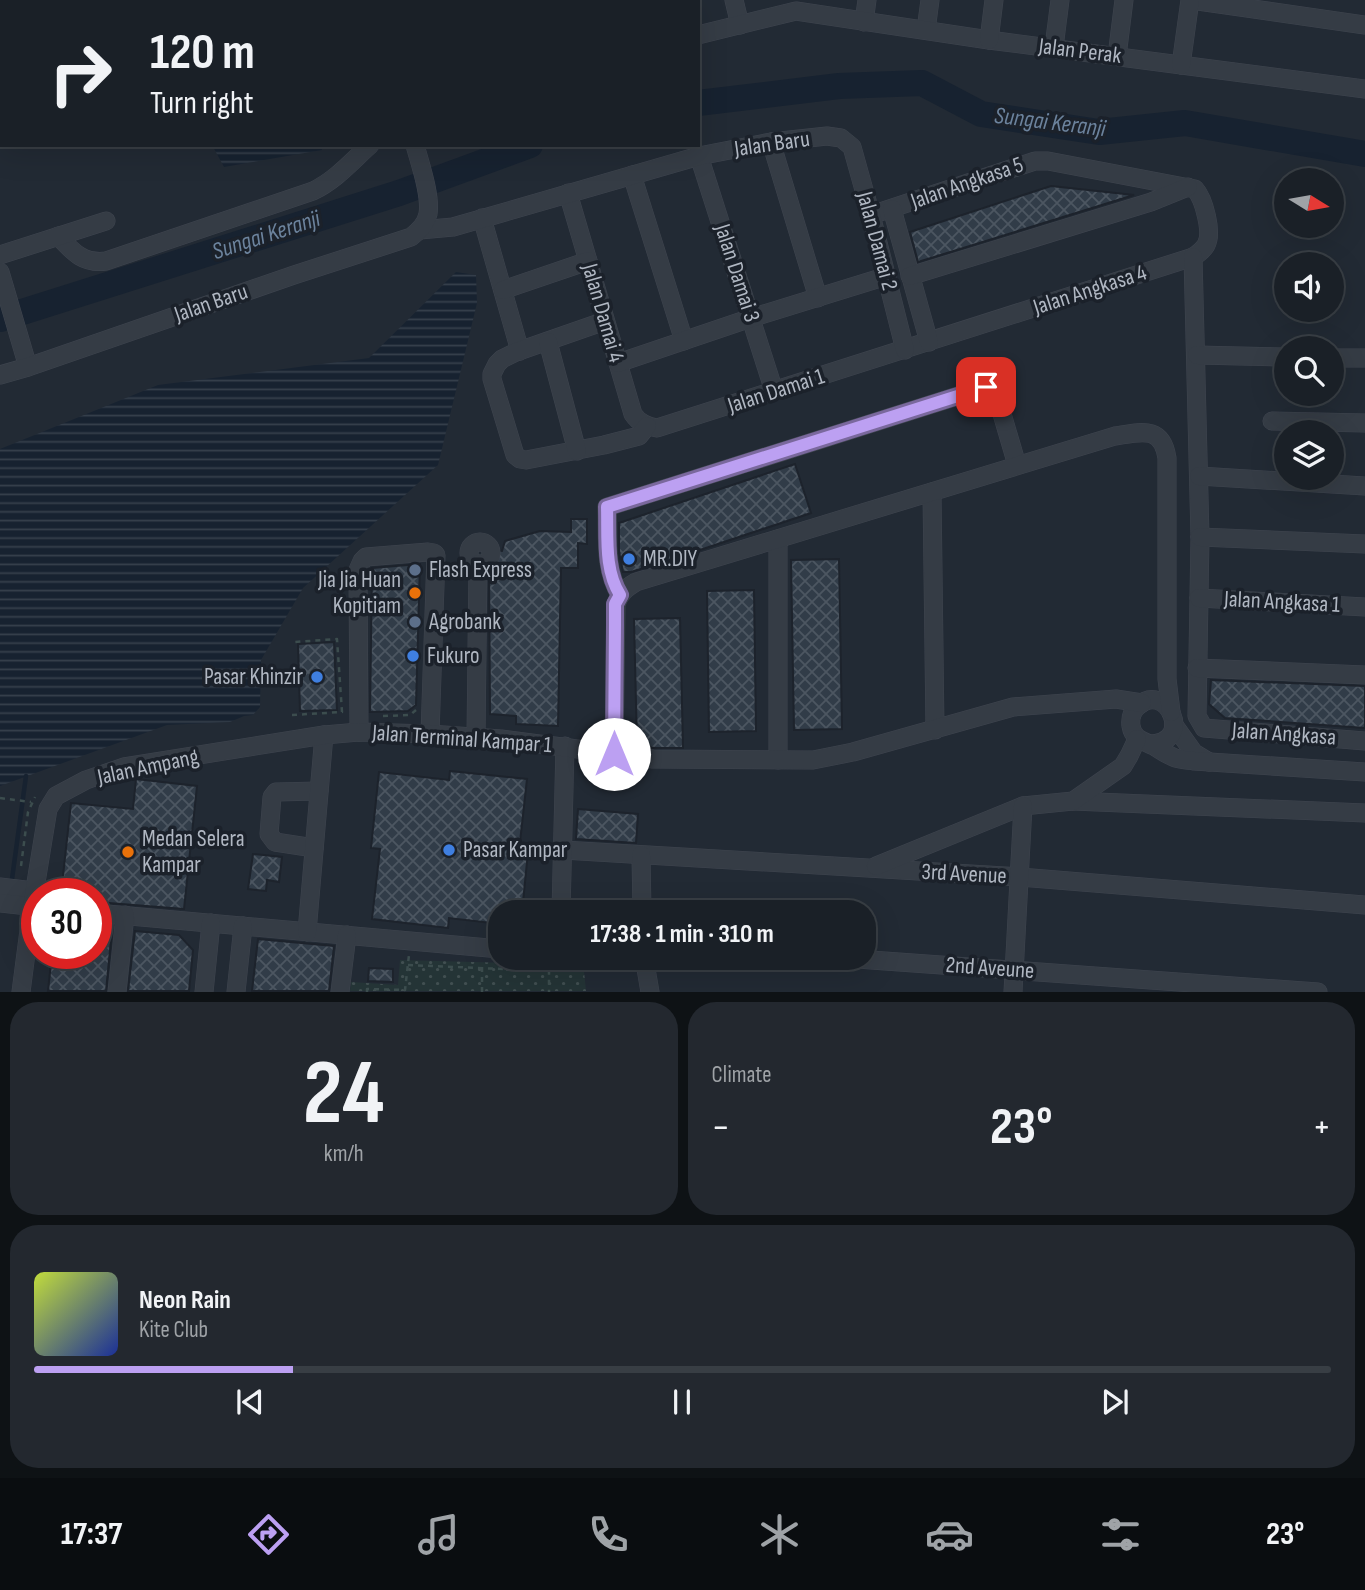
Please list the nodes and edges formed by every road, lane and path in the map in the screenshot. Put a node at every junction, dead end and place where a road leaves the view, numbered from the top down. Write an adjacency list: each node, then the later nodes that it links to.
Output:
1 (734, 0): 10 (street)
2 (867, 0): 9 (street)
3 (930, 0): 12 (street)
4 (994, 0): 14 (street)
5 (1060, 0): 15 (street)
6 (1124, 0): 16 (street)
7 (1191, 0): 11 (street); 17 (street)
8 (797, 5): 9 (street, Jalan Perak); 10 (street)
9 (864, 22): 12 (street, Jalan Perak)
10 (740, 25): 13 (street)
11 (1365, 25)
12 (926, 30): 14 (street, Jalan Perak)
13 (700, 35)
14 (989, 40): 15 (street, Jalan Perak)
15 (1054, 47): 16 (street, Jalan Perak)
16 (1117, 56): 17 (street, Jalan Perak)
17 (1181, 65): 18 (street, Jalan Perak)
18 (1365, 89)
19 (841, 138): 20 (street, Jalan Baru); 28 (street, Jalan Damai 2)
20 (771, 142): 23 (street, Jalan Baru); 40 (street)
21 (368, 147): 32 (street)
22 (416, 148): 31 (street)
23 (699, 156): 24 (street, Jalan Baru); 41 (street, Jalan Damai 3)
24 (632, 175): 26 (street, Jalan Baru); 43 (street)
25 (1188, 187): 27 (street, Jalan Angkasa 5); 34 (street); 37 (street)
26 (568, 193): 29 (street, Jalan Baru); 35 (street, Jalan Damai 4)
27 (892, 209): 28 (street, Jalan Angkasa 5); 37 (street)
28 (871, 215): 36 (street, Jalan Damai 2)
29 (482, 218): 31 (street, Jalan Baru); 39 (street)
30 (106, 221): 32 (street)
31 (420, 230): 53 (street, Jalan Baru)
32 (58, 236): 33 (street)
33 (0, 255)
34 (1193, 257): 45 (street, Jalan Angkasa 4); 48 (street)
35 (588, 261): 39 (street); 42 (street, Jalan Damai 4)
36 (887, 276): 40 (street); 46 (street, Jalan Damai 2)
37 (910, 276): 45 (street)
38 (2, 278): 53 (street)
39 (503, 290): 47 (street)
40 (818, 298): 41 (street)
41 (751, 318): 43 (street); 55 (street, Jalan Damai 3)
42 (606, 321): 44 (street); 52 (street, Jalan Damai 4)
43 (684, 341): 52 (street)
44 (548, 342): 47 (street); 59 (street)
45 (929, 342): 46 (street, Jalan Angkasa 4)
46 (905, 349): 55 (street, Jalan Damai 1)
47 (520, 351): 59 (street, Jalan Damai 1)
48 (1196, 355): 49 (street); 61 (street)
49 (1274, 357)
50 (1344, 358): 51 (street)
51 (1365, 359)
52 (618, 363): 58 (street, Jalan Damai 4)
53 (27, 367): 54 (street, Jalan Baru)
54 (0, 375)
55 (774, 391): 58 (street, Jalan Damai 1)
56 (1272, 421): 57 (street)
57 (1365, 423)
58 (647, 426): 59 (street, Jalan Damai 1)
59 (577, 450)
60 (1017, 465): 63 (street); 68 (street); 72 (street)
61 (1199, 476): 62 (street); 64 (street)
62 (1365, 486)
63 (932, 492): 65 (street); 82 (street)
64 (1200, 537): 66 (street); 69 (street)
65 (778, 539): 68 (street); 92 (street)
66 (1365, 544)
67 (485, 566): 86 (street)
68 (620, 595): 91 (street)
69 (1199, 598): 70 (street, Jalan Angkasa 1); 73 (street)
70 (1365, 607)
71 (295, 642): 78 (path)
72 (1167, 657): 76 (street); 80 (street)
73 (1197, 668): 74 (street); 87 (street, Jalan Angkasa)
74 (1365, 675)
75 (1088, 702): 76 (street, Jalan Terminal Kampar 1); 81 (street); 82 (street, Jalan Terminal Kampar 1)
76 (1145, 702): 80 (street); 81 (street)
77 (420, 707): 79 (path)
78 (292, 715)
79 (384, 716)
80 (1173, 718): 89 (street); 93 (street)
81 (1131, 720): 89 (street)
82 (935, 730): 92 (street, Jalan Terminal Kampar 1)
83 (359, 732): 84 (street, Jalan Terminal Kampar 1); 84 (street); 85 (street, Jalan Ampang)
84 (430, 734): 86 (street, Jalan Terminal Kampar 1)
85 (324, 735): 96 (street); 107 (street, Jalan Ampang)
86 (476, 737): 88 (street, Jalan Terminal Kampar 1)
87 (1333, 738): 90 (street, Jalan Angkasa); 94 (street)
88 (555, 740): 91 (street, Jalan Terminal Kampar 1); 103 (street)
89 (1144, 741): 93 (street); 98 (street)
90 (1365, 741)
91 (614, 754): 92 (street, Jalan Terminal Kampar 1)
92 (778, 760)
93 (1209, 762): 94 (street)
94 (1330, 770): 95 (street)
95 (1365, 772)
96 (319, 791): 102 (street); 102 (street)
97 (0, 798): 99 (path)
98 (1073, 801): 100 (street); 101 (street)
99 (32, 802)
100 (1023, 806): 105 (street); 106 (street)
101 (1365, 813)
102 (314, 848): 119 (street)
103 (563, 850): 104 (street, 3rd Avenue); 110 (street)
104 (640, 855): 105 (street, 3rd Avenue); 111 (street)
105 (870, 868): 106 (street, 3rd Avenue)
106 (1020, 877): 114 (street, 3rd Avenue); 129 (street)
107 (38, 878)
108 (0, 887): 109 (street)
109 (21, 896)
110 (561, 900)
111 (642, 900)
112 (21, 902): 113 (street)
113 (0, 903)
114 (1365, 905)
115 (112, 914): 116 (street)
116 (125, 915): 117 (street); 131 (street)
117 (211, 923): 118 (street); 132 (street)
118 (243, 926): 119 (street); 133 (street)
119 (307, 932): 120 (street)
120 (347, 935): 121 (street); 134 (street)
121 (410, 941): 122 (street); 125 (path)
122 (481, 947): 123 (street); 126 (path)
123 (488, 948)
124 (876, 960): 129 (street, 2nd Aveune)
125 (408, 965): 126 (path); 135 (path)
126 (482, 968): 136 (path); 137 (path)
127 (24, 969): 130 (street, Jalan Ampang)
128 (646, 970): 138 (street)
129 (1015, 970): 139 (street); 140 (street, 2nd Aveune)
130 (21, 992)
131 (117, 992)
132 (204, 992)
133 (236, 992)
134 (340, 992)
135 (367, 992)
136 (482, 992)
137 (549, 992)
138 (650, 992)
139 (1013, 992)
140 (1318, 992)

